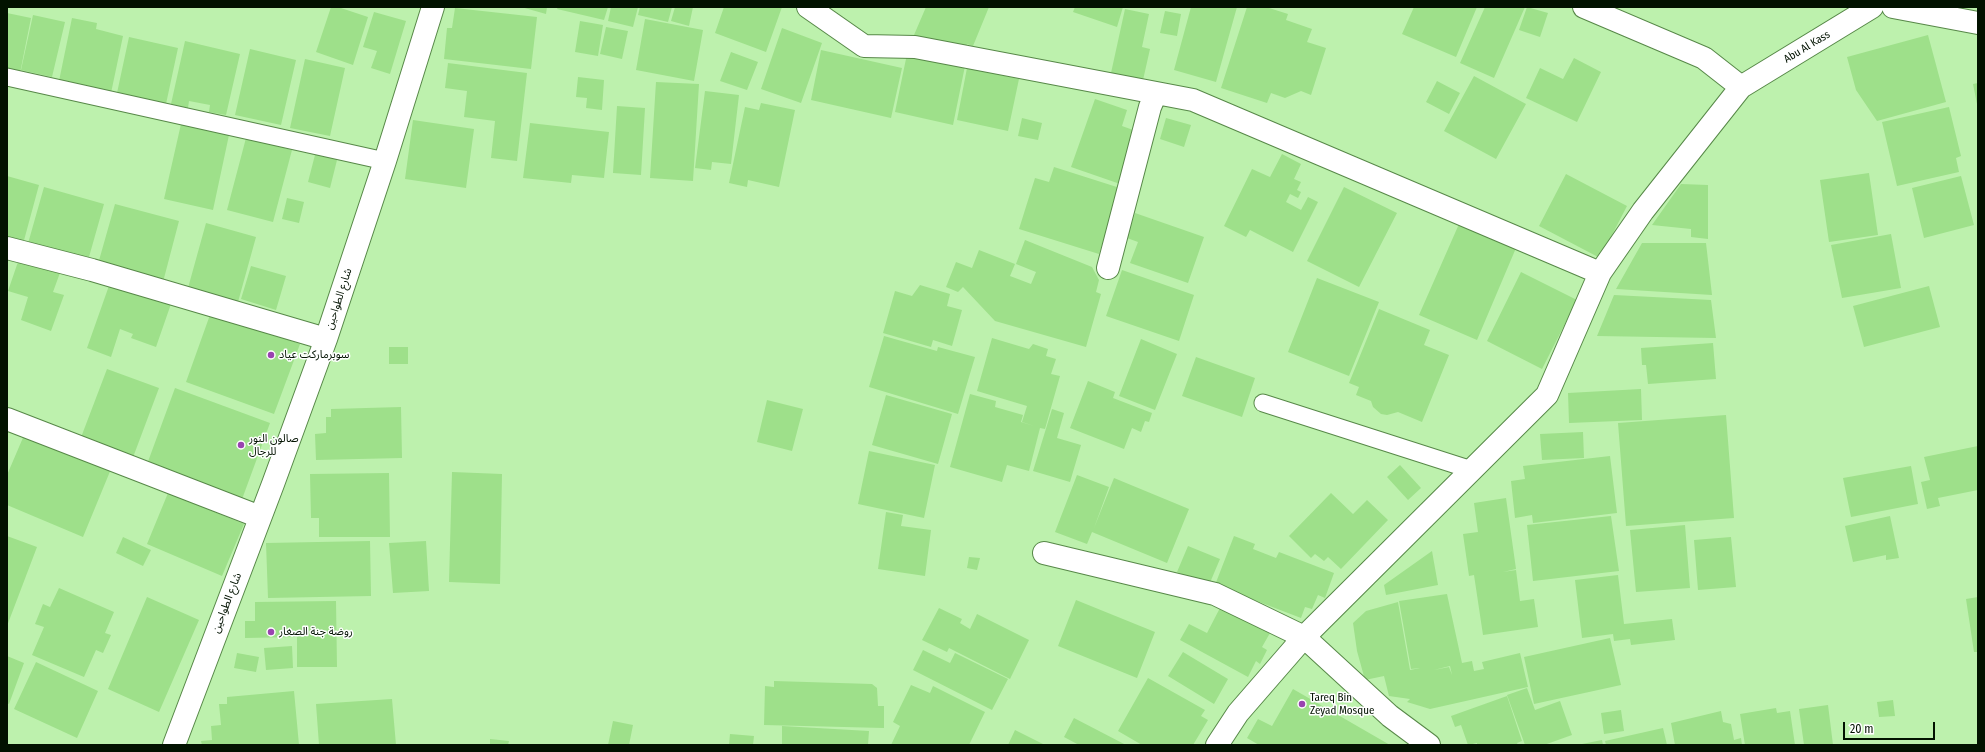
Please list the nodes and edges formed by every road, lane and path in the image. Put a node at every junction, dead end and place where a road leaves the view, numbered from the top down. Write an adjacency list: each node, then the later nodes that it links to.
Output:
1 (434, 7): 10 (street, شارع الطواحين)
2 (808, 7): 9 (street)
3 (1872, 7): 8 (street, Abu Al Kass)
4 (1893, 7): 6 (street)
5 (1597, 10): 8 (street)
6 (1978, 23)
7 (7, 77): 10 (lane)
8 (1741, 87): 13 (street)
9 (1156, 93): 12 (street); 13 (street)
10 (385, 161): 14 (street, شارع الطواحين)
11 (7, 248): 14 (street)
12 (1108, 268)
13 (1600, 273): 17 (street)
14 (326, 339): 18 (street, شارع الطواحين)
15 (1263, 403): 17 (lane)
16 (7, 419): 18 (street)
17 (1472, 470): 20 (street)
18 (260, 517): 21 (street, شارع الطواحين)
19 (1044, 553): 20 (street)
20 (1304, 637): 22 (street); 23 (street)
21 (174, 745)
22 (1217, 745)
23 (1429, 745)

